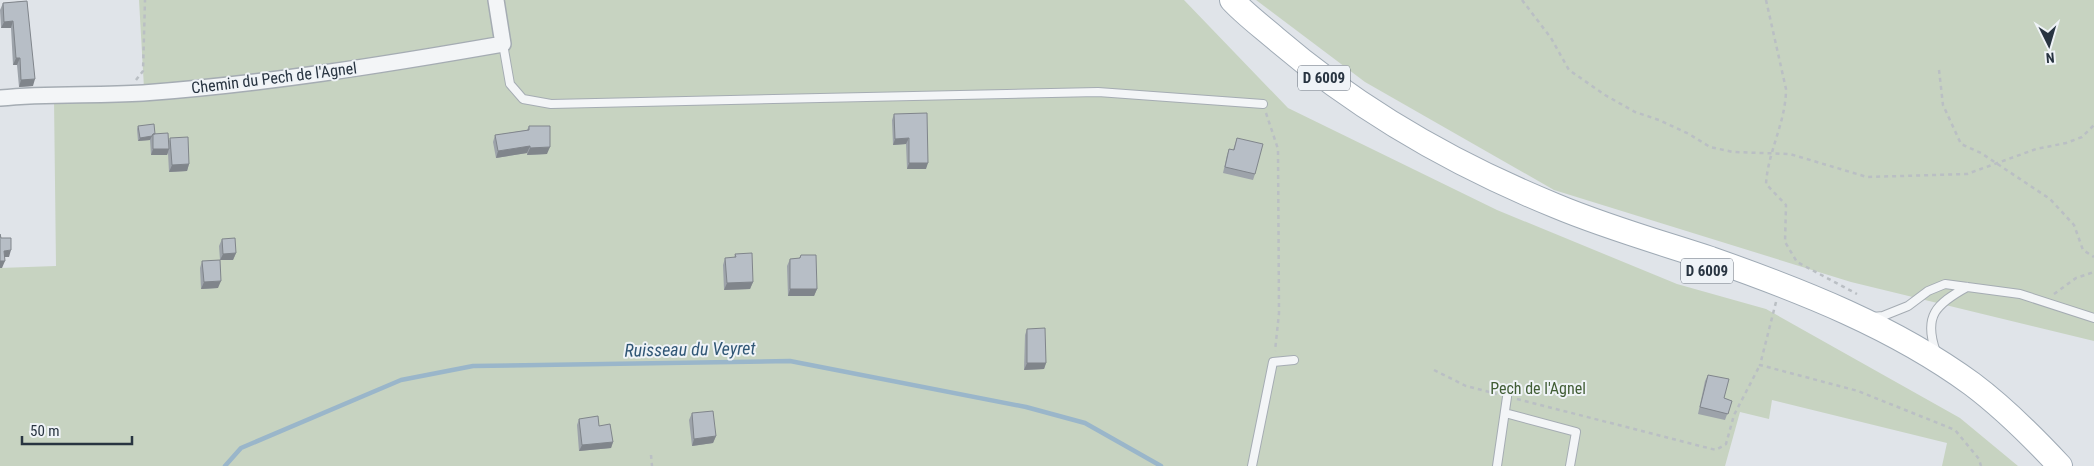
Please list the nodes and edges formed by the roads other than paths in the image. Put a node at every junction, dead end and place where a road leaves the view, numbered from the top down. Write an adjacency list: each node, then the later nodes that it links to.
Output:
1 (496, 0): 4 (street)
2 (1214, 0): 17 (main road, D 6009)
3 (1232, 0): 8 (main road, D 6009)
4 (502, 44): 5 (street, Chemin du Pech de l'Agnel); 6 (lane)
5 (0, 98)
6 (1263, 104)
7 (1967, 287): 8 (lane); 9 (lane); 11 (lane)
8 (1860, 318): 11 (main road, D 6009)
9 (2094, 318)
10 (1294, 360): 14 (lane)
11 (1946, 366): 18 (main road, D 6009)
12 (1507, 397): 13 (lane)
13 (1505, 414): 15 (lane); 16 (lane)
14 (1252, 466)
15 (1497, 466)
16 (1570, 466)
17 (2041, 466)
18 (2060, 466)

